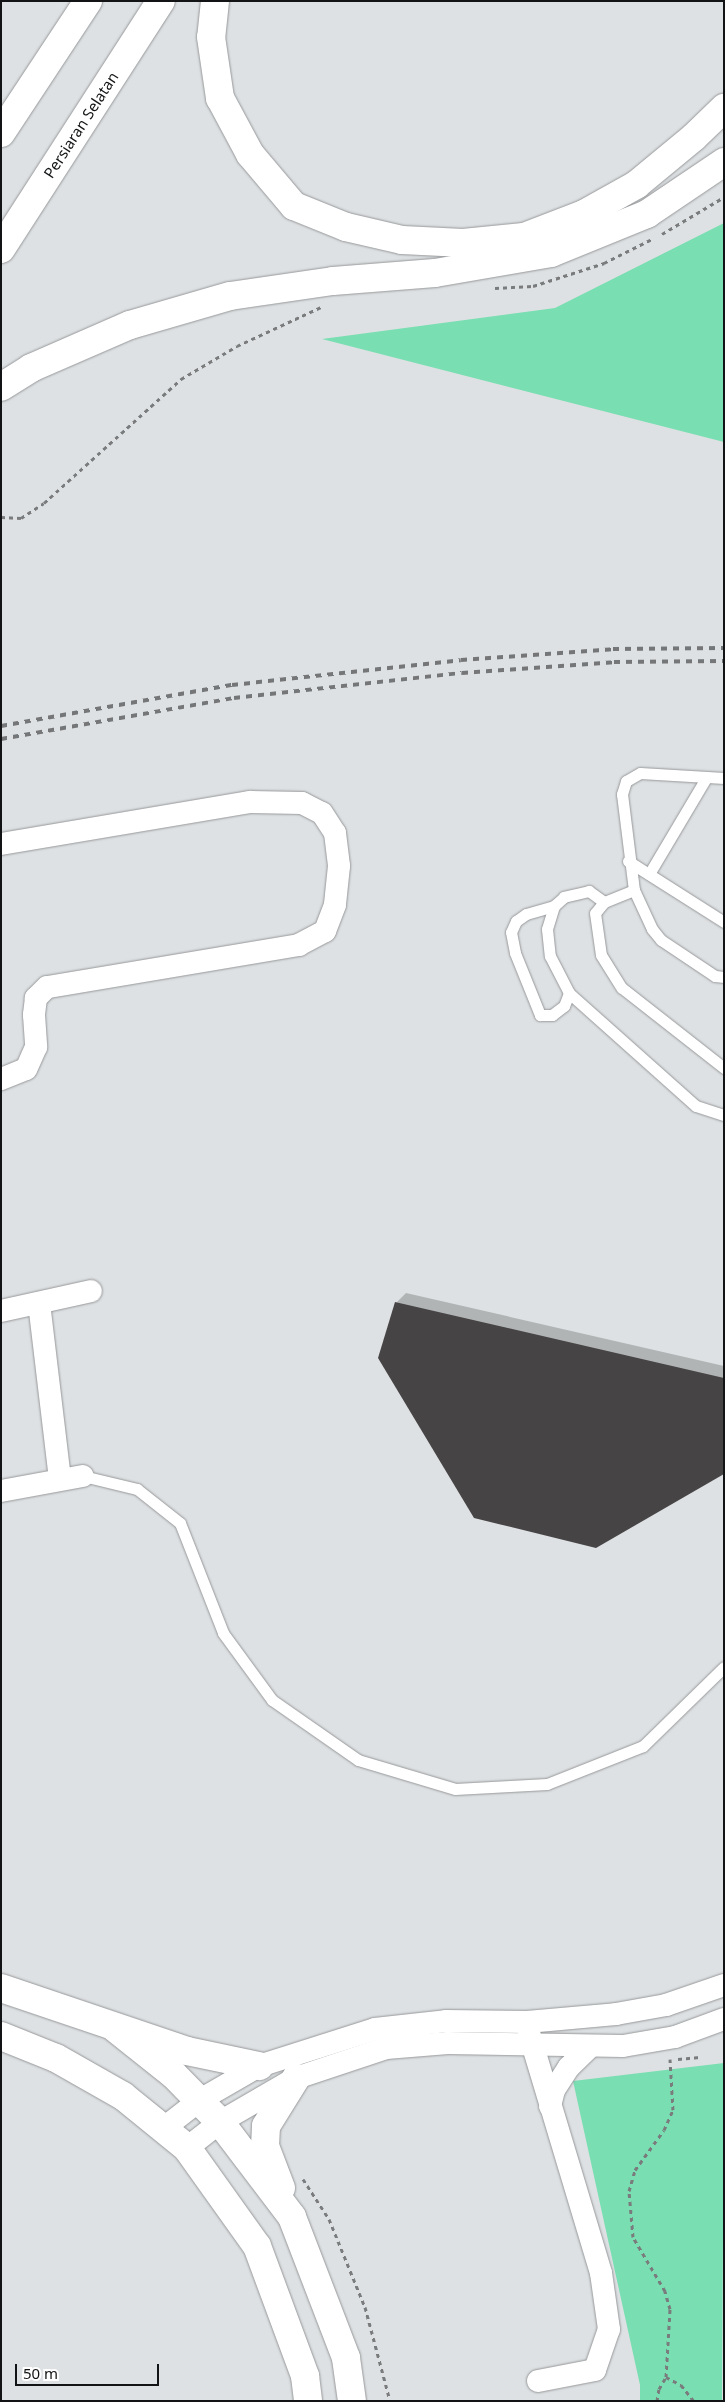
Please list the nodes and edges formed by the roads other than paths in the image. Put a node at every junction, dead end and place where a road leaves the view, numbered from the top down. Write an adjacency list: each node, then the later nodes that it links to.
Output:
1 (88, 1): 5 (main road)
2 (161, 1): 7 (main road, Persiaran Selatan)
3 (215, 1): 4 (main road)
4 (724, 108)
5 (1, 134)
6 (724, 162): 8 (main road)
7 (1, 249)
8 (1, 387)
9 (706, 778): 10 (lane); 12 (lane); 13 (lane)
10 (724, 778)
11 (1, 844): 21 (street)
12 (628, 861): 13 (lane); 14 (lane)
13 (649, 874): 17 (lane)
14 (634, 890): 15 (lane); 18 (lane)
15 (604, 902): 16 (lane); 20 (lane)
16 (554, 906): 19 (lane); 19 (lane)
17 (724, 922)
18 (724, 978)
19 (570, 993): 22 (lane)
20 (724, 1068)
21 (1, 1078)
22 (724, 1115)
23 (91, 1290): 24 (street)
24 (39, 1302): 25 (street); 27 (street)
25 (1, 1311)
26 (83, 1476): 27 (street); 29 (lane)
27 (60, 1478): 28 (street)
28 (1, 1491)
29 (724, 1667)
30 (724, 1985): 33 (street)
31 (1, 1988): 34 (main road)
32 (724, 2019): 37 (street)
33 (527, 2022): 36 (street); 38 (street)
34 (115, 2028): 38 (main road); 40 (main road)
35 (1, 2036): 43 (main road)
36 (531, 2046): 37 (street); 39 (street); 41 (street)
37 (591, 2046): 41 (street)
38 (259, 2066): 40 (street)
39 (296, 2078): 42 (street); 45 (main road)
40 (200, 2100): 42 (main road); 43 (street)
41 (550, 2106): 46 (street)
42 (220, 2122): 44 (street); 45 (main road)
43 (164, 2128): 44 (main road)
44 (187, 2148): 47 (main road)
45 (292, 2217): 48 (main road)
46 (538, 2381)
47 (308, 2401)
48 (352, 2401)

